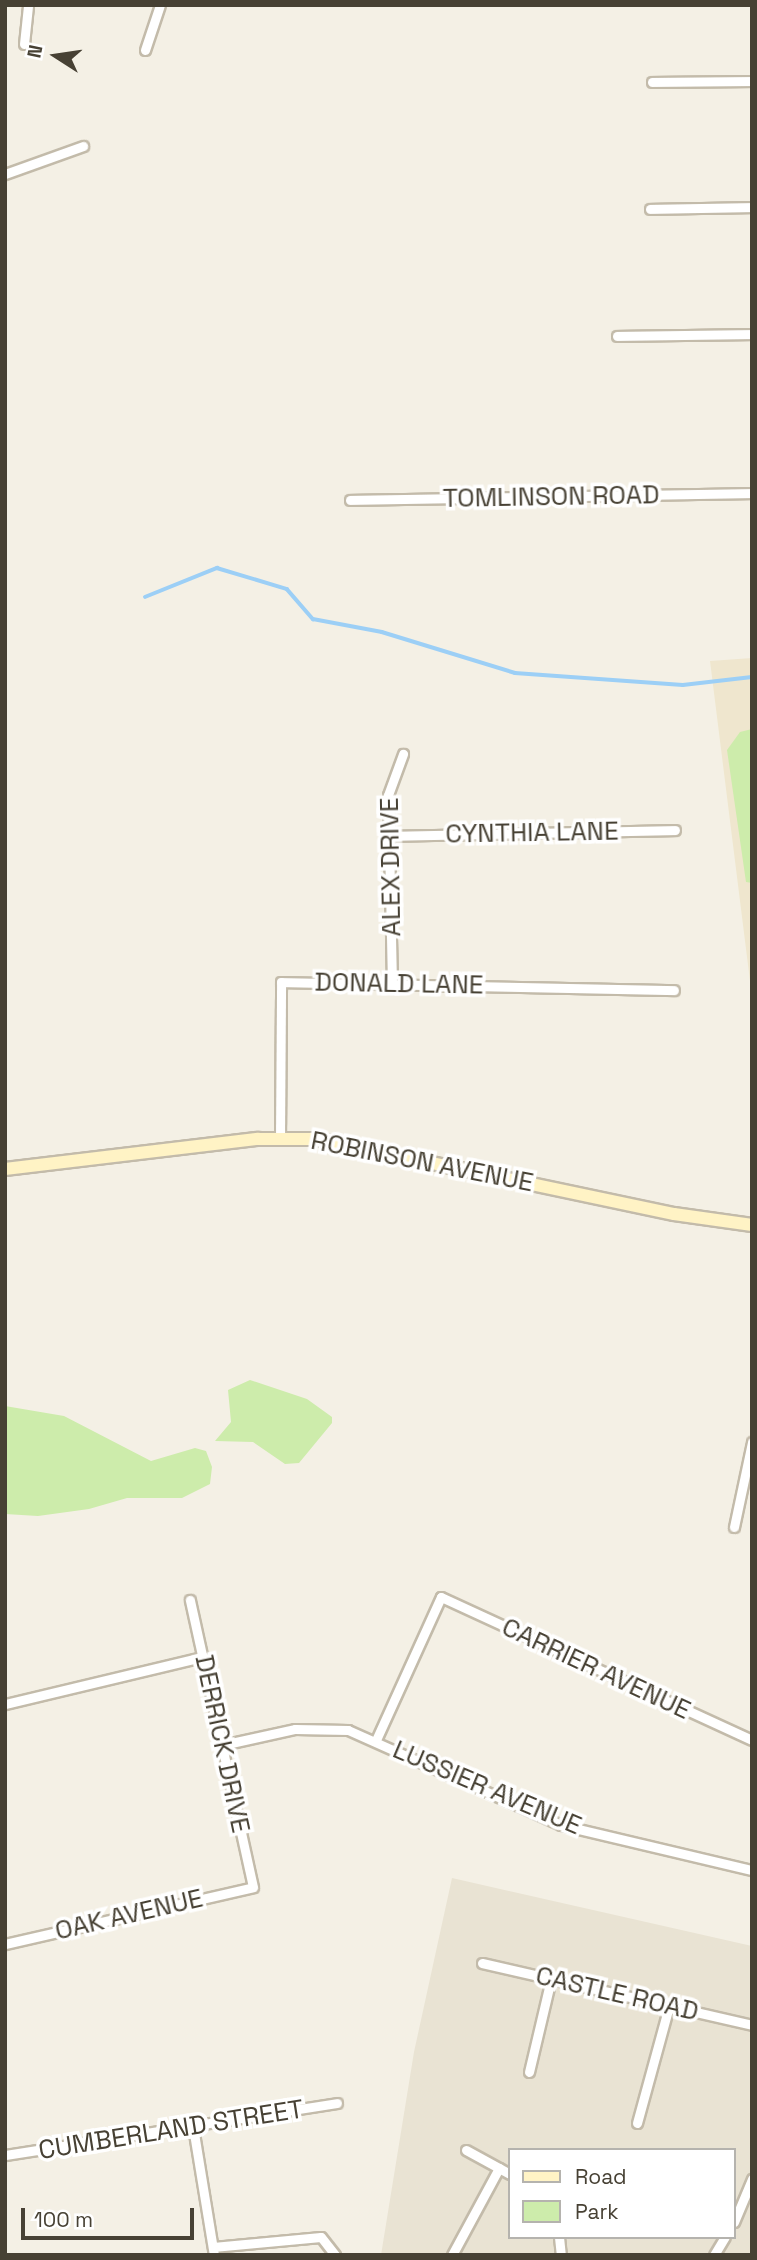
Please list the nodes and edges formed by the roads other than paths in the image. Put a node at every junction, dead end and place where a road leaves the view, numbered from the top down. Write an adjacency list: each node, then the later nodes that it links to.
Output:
1 (28, 5): 3 (street)
2 (160, 5): 4 (street)
3 (24, 44)
4 (145, 50)
5 (752, 80): 6 (street)
6 (652, 82)
7 (83, 146): 8 (street)
8 (5, 174)
9 (752, 207): 10 (street)
10 (650, 209)
11 (752, 334): 12 (street)
12 (617, 336)
13 (752, 493): 14 (street, TOMLINSON ROAD)
14 (350, 500)
15 (403, 754): 17 (street, ALEX DRIVE)
16 (676, 830): 17 (street, CYNTHIA LANE)
17 (389, 836): 18 (street, ALEX DRIVE)
18 (392, 984): 19 (street, DONALD LANE); 20 (street, DONALD LANE)
19 (674, 990)
20 (280, 1138): 21 (street, ROBINSON AVENUE); 22 (street, ROBINSON AVENUE)
21 (5, 1169)
22 (752, 1225)
23 (752, 1442): 24 (street)
24 (734, 1527)
25 (190, 1600): 26 (street, DERRICK DRIVE)
26 (203, 1657): 27 (street); 30 (street, DERRICK DRIVE)
27 (5, 1704)
28 (376, 1740): 29 (street, CARRIER AVENUE); 30 (street, LUSSIER AVENUE); 31 (street, LUSSIER AVENUE)
29 (752, 1740)
30 (222, 1745): 32 (street, DERRICK DRIVE)
31 (752, 1870)
32 (253, 1887): 33 (street, OAK AVENUE)
33 (5, 1944)
34 (482, 1963): 35 (street, CASTLE ROAD)
35 (551, 1979): 36 (street, CASTLE ROAD); 38 (street)
36 (669, 2006): 37 (street, CASTLE ROAD); 40 (street)
37 (752, 2025)
38 (529, 2072)
39 (337, 2104): 41 (street, CUMBERLAND STREET)
40 (637, 2123)
41 (193, 2127): 43 (street, CUMBERLAND STREET); 49 (street)
42 (466, 2150): 44 (street)
43 (5, 2155)
44 (499, 2168): 45 (street); 51 (street)
45 (508, 2173)
46 (752, 2179): 47 (street)
47 (736, 2217)
48 (724, 2239): 52 (street)
49 (214, 2251): 50 (street)
50 (335, 2255)
51 (452, 2255)
52 (714, 2255)

